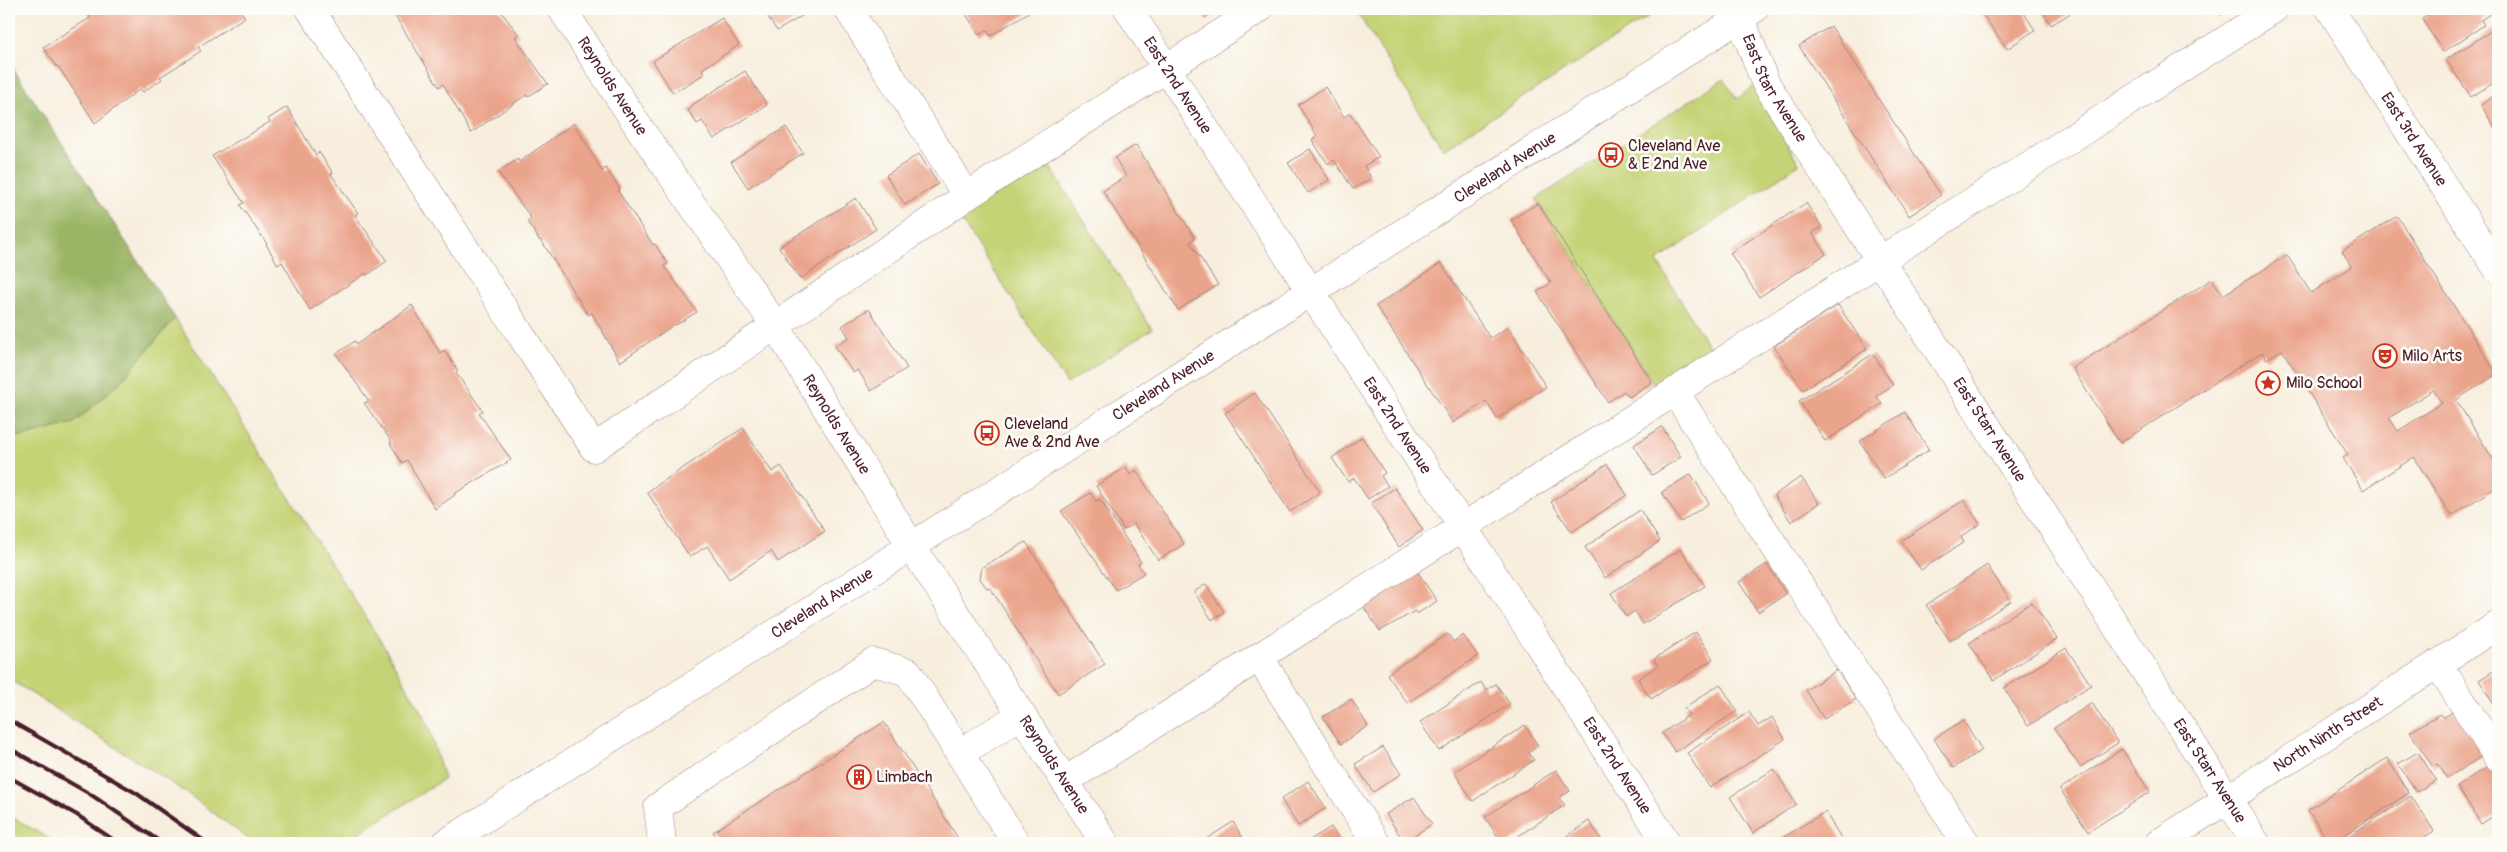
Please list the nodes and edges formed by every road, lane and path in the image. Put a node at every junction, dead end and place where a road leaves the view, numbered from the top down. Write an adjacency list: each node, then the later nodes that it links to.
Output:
1 (310, 9): 14 (street)
2 (562, 9): 14 (street, Reynolds Avenue)
3 (848, 9): 10 (street)
4 (1128, 9): 9 (street, East 2nd Avenue)
5 (1259, 9): 9 (street)
6 (2274, 9): 11 (street)
7 (2330, 9): 12 (street, East 3rd Avenue)
8 (1744, 12): 11 (street, East Starr Avenue); 13 (street, Cleveland Avenue)
9 (1166, 68): 10 (street); 13 (street, East 2nd Avenue)
10 (967, 196): 14 (street)
11 (1880, 260): 15 (street); 25 (street, East Starr Avenue)
12 (2498, 270)
13 (1310, 292): 16 (street, East 2nd Avenue); 17 (street, Cleveland Avenue)
14 (775, 325): 17 (street, Reynolds Avenue)
15 (1675, 392): 16 (street); 32 (street)
16 (1463, 527): 19 (street); 31 (street, East 2nd Avenue)
17 (912, 546): 21 (street, Reynolds Avenue); 26 (street, Cleveland Avenue)
18 (2498, 625): 20 (street, North Ninth Street)
19 (1259, 657): 24 (street); 30 (street)
20 (2438, 664): 23 (street); 25 (street, North Ninth Street)
21 (1021, 715): 22 (street); 24 (street, Reynolds Avenue)
22 (960, 753): 27 (street); 28 (street)
23 (2498, 758)
24 (1065, 782): 29 (street, Reynolds Avenue)
25 (2228, 799): 33 (street, North Ninth Street); 34 (street, East Starr Avenue)
26 (446, 843)
27 (662, 843)
28 (1016, 843)
29 (1105, 843)
30 (1376, 843)
31 (1667, 843)
32 (1966, 843)
33 (2158, 843)
34 (2256, 843)

